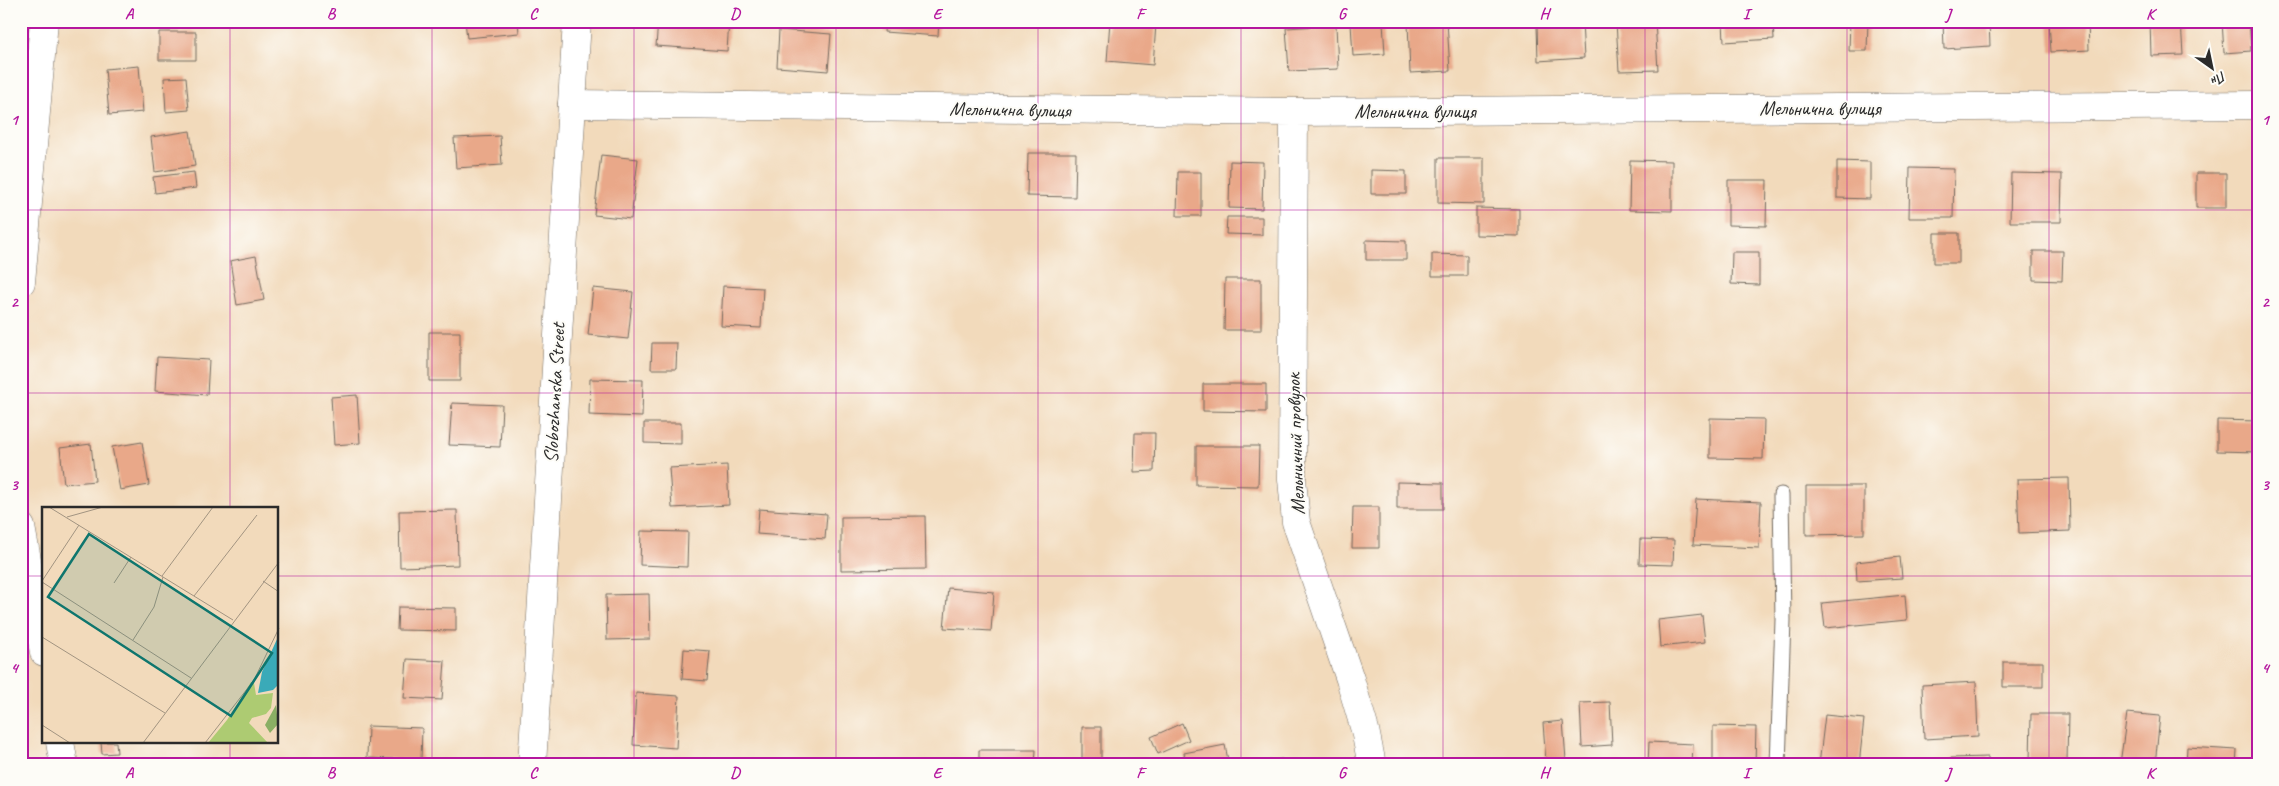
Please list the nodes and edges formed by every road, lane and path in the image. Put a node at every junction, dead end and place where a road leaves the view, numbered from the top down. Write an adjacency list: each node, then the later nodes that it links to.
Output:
1 (44, 21): 6 (street)
2 (577, 21): 3 (street, Slobozhanska Street)
3 (572, 104): 5 (street, Мельнична вулиця); 12 (street, Slobozhanska Street)
4 (2258, 104): 5 (street, Мельнична вулиця)
5 (1294, 112): 13 (street, Мельничний провулок)
6 (21, 282)
7 (1781, 495): 14 (lane)
8 (21, 527): 9 (street)
9 (42, 641)
10 (60, 744): 11 (street)
11 (64, 765)
12 (532, 765)
13 (1372, 765)
14 (1778, 765)

